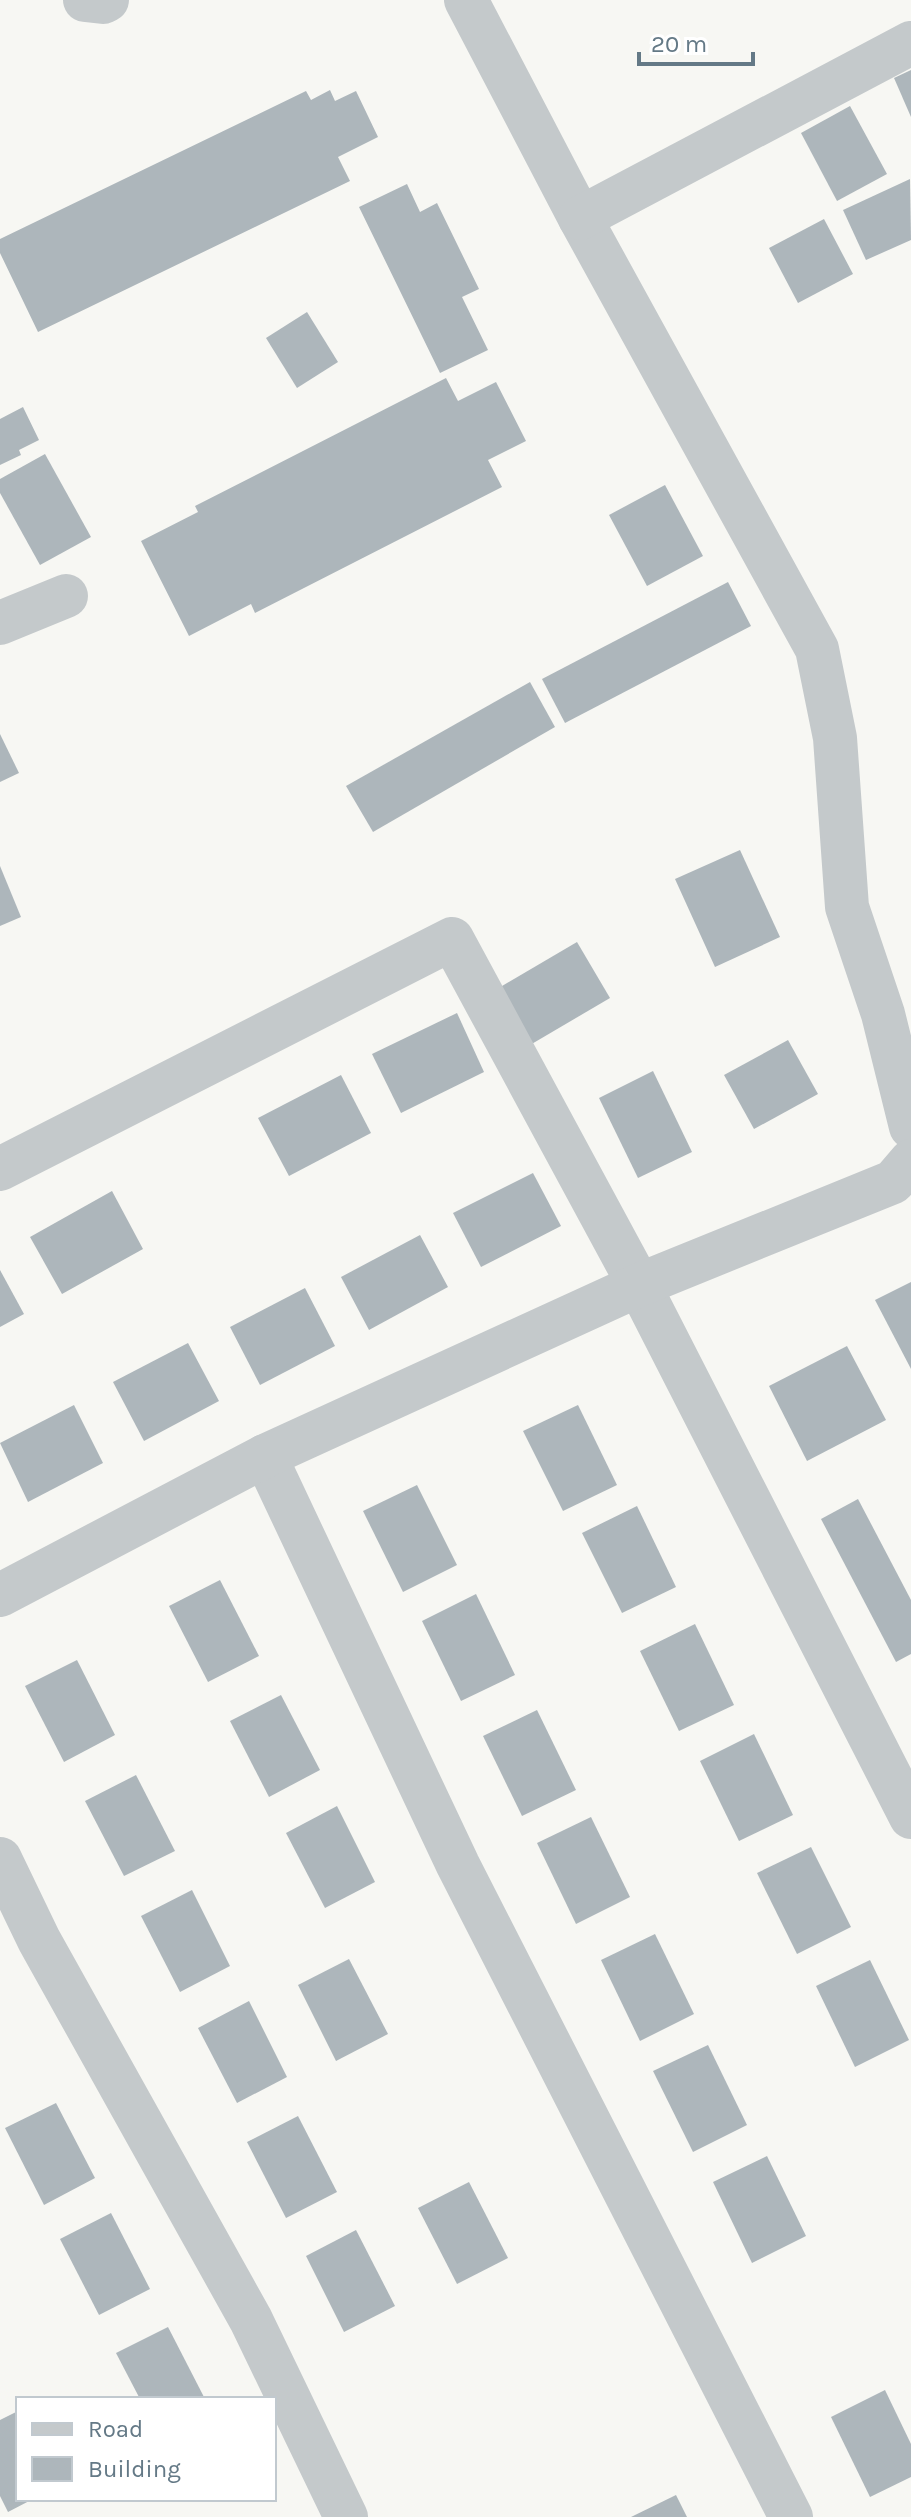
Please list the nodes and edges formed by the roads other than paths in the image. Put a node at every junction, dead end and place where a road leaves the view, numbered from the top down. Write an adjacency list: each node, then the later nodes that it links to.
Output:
1 (85, 0): 2 (street)
2 (107, 0)
3 (466, 0): 5 (street)
4 (911, 43): 5 (street)
5 (580, 218): 8 (street)
6 (66, 596): 7 (street)
7 (0, 623)
8 (911, 1127)
9 (911, 1161): 11 (street)
10 (0, 1169): 11 (street)
11 (639, 1285): 12 (street); 14 (street)
12 (265, 1456): 13 (street); 17 (street)
13 (0, 1595)
14 (911, 1817)
15 (0, 1859): 16 (street)
16 (346, 2517)
17 (791, 2517)

